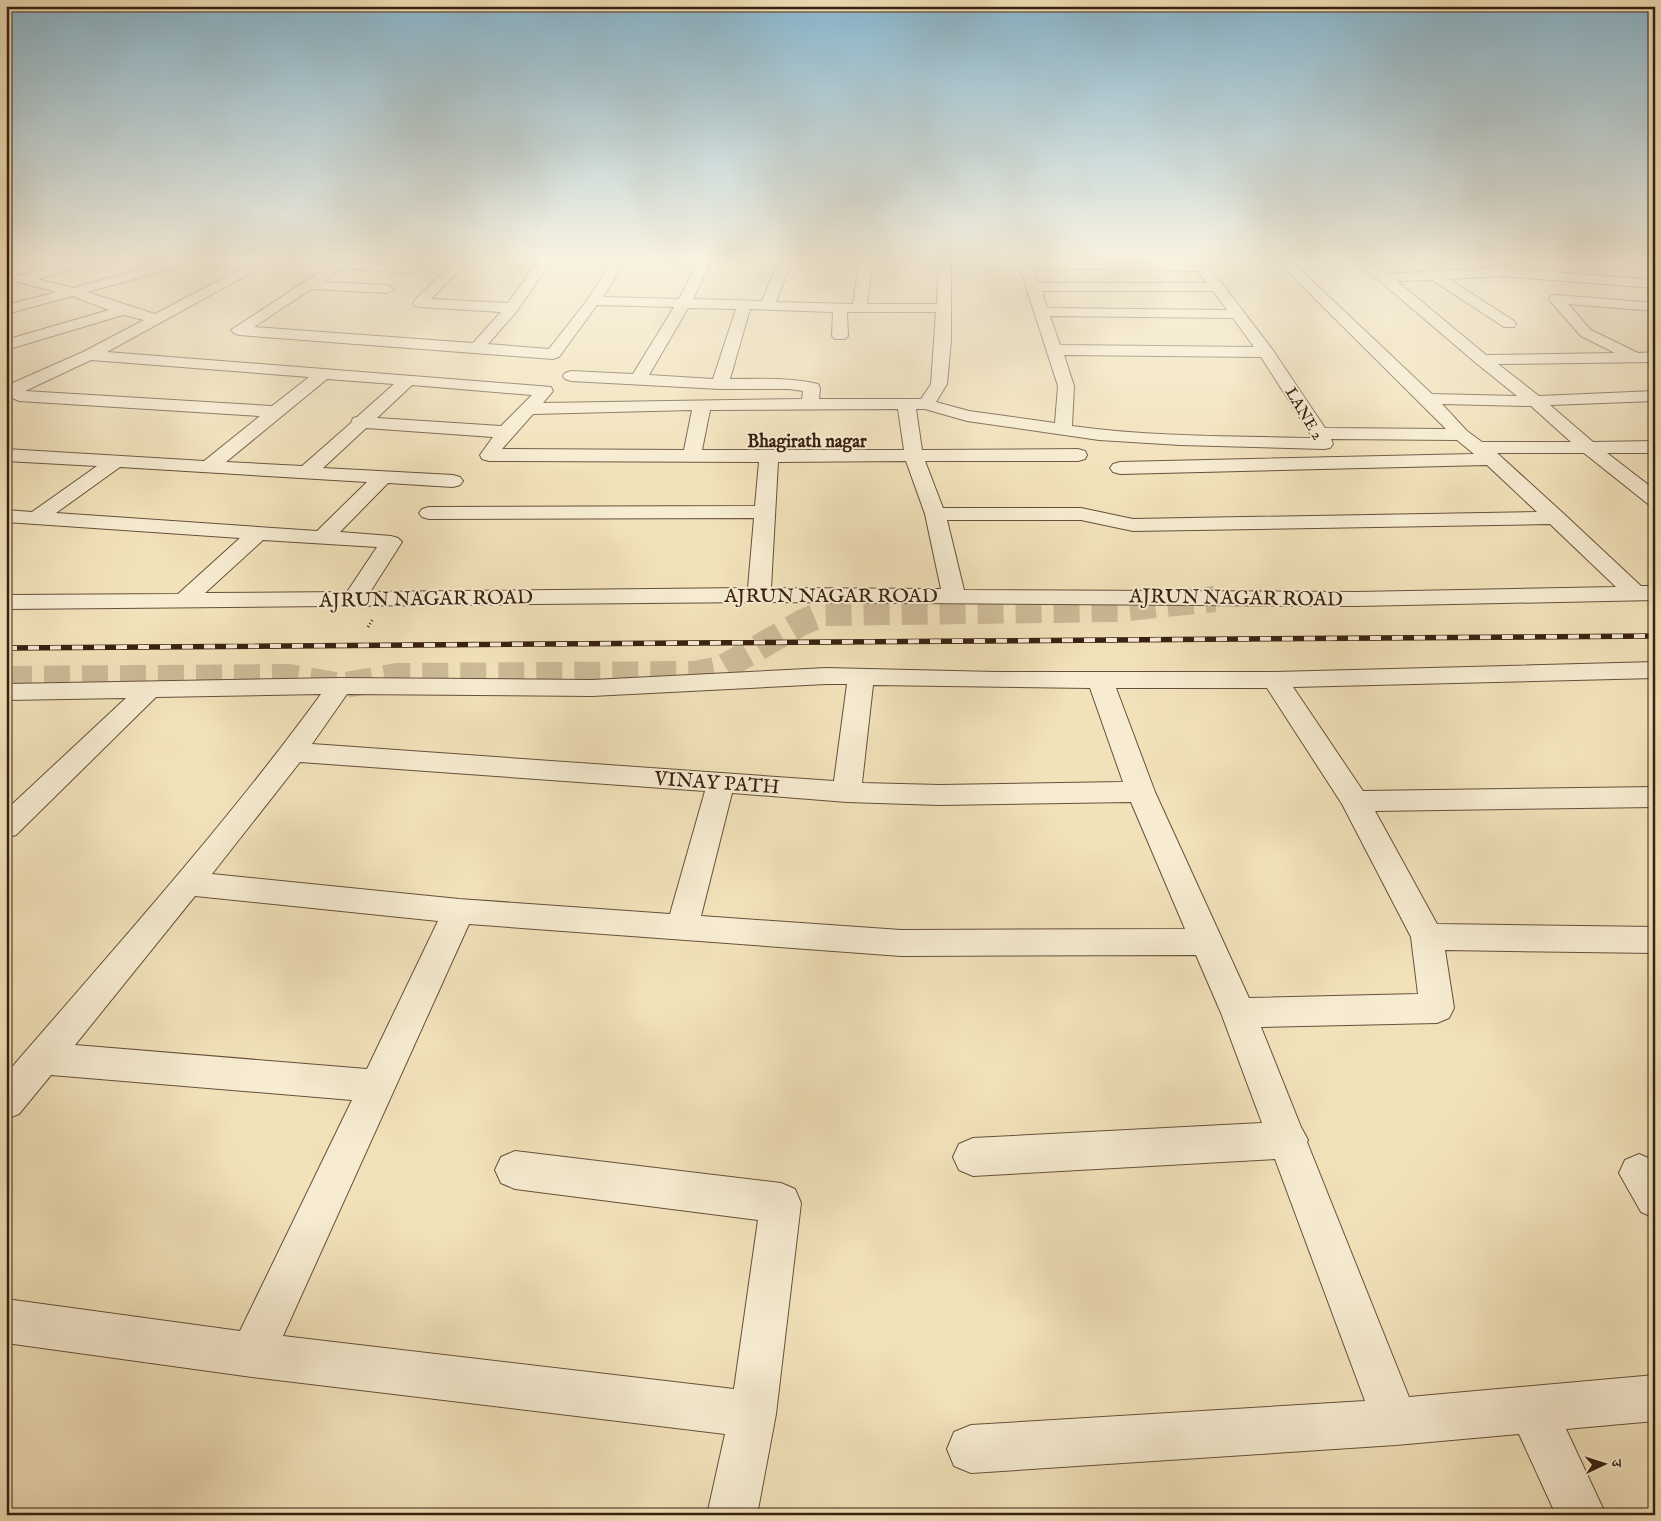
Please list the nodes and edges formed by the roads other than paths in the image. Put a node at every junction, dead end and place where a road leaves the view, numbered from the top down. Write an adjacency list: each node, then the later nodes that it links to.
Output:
1 (51, 331): 15 (street)
2 (134, 331): 18 (street)
3 (252, 331): 19 (street)
4 (491, 331): 19 (street)
5 (571, 331): 19 (street)
6 (664, 331): 26 (street)
7 (736, 331): 28 (street)
8 (840, 331): 16 (street)
9 (942, 331): 35 (street)
10 (1048, 331): 20 (street)
11 (1251, 331): 21 (street, LANE 2)
12 (1356, 331): 31 (street)
13 (1448, 331): 23 (street)
14 (1584, 331): 22 (street)
15 (34, 336): 17 (street); 18 (street)
16 (840, 336)
17 (6, 344)
18 (81, 345): 24 (street); 29 (street)
19 (476, 348)
20 (1054, 350): 21 (street); 41 (street)
21 (1266, 352): 44 (street, LANE 2)
22 (1647, 358): 23 (street)
23 (1482, 360): 32 (street)
24 (323, 374): 27 (street); 39 (street)
25 (571, 376): 26 (street)
26 (630, 379): 28 (street); 37 (street)
27 (406, 381): 38 (street); 40 (street)
28 (720, 384): 33 (street)
29 (10, 389): 39 (street)
30 (1655, 396): 32 (street)
31 (1427, 399): 32 (street); 43 (street)
32 (1535, 401): 46 (street)
33 (810, 404): 34 (street); 36 (street)
34 (906, 404): 35 (street); 52 (street)
35 (926, 404): 41 (street)
36 (702, 405): 37 (street); 47 (street)
37 (604, 406): 38 (street)
38 (528, 408): 42 (street)
39 (278, 412): 54 (street)
40 (359, 422): 42 (street); 56 (street)
41 (1063, 429): 44 (street)
42 (506, 432): 47 (street)
43 (1461, 434): 44 (street); 48 (street)
44 (1322, 439)
45 (1655, 447): 46 (street)
46 (1590, 448): 48 (street); 59 (street)
47 (692, 454): 51 (street)
48 (1485, 454): 55 (street); 65 (street)
49 (6, 455): 53 (street)
50 (1078, 455): 52 (street)
51 (770, 456): 52 (street); 60 (street)
52 (914, 456): 62 (street)
53 (115, 462): 54 (street); 64 (street)
54 (207, 468): 56 (street)
55 (1120, 468)
56 (307, 472): 57 (street)
57 (384, 476): 58 (street); 67 (street)
58 (453, 481)
59 (1655, 500)
60 (765, 512): 61 (street); 69 (street)
61 (429, 513)
62 (935, 514): 65 (street); 70 (street)
63 (6, 516): 64 (street)
64 (36, 518): 66 (street)
65 (1557, 518): 68 (street)
66 (257, 534): 67 (street); 72 (street)
67 (324, 536): 71 (street)
68 (1645, 593): 70 (street, AJRUN NAGAR ROAD)
69 (759, 595): 70 (street, AJRUN NAGAR ROAD); 71 (street, AJRUN NAGAR ROAD)
70 (954, 595)
71 (354, 599): 72 (street, AJRUN NAGAR ROAD)
72 (183, 601): 73 (street, AJRUN NAGAR ROAD)
73 (6, 602)
74 (1655, 670): 77 (street)
75 (861, 677): 76 (street); 78 (street); 83 (street)
76 (1100, 680): 77 (street); 84 (street)
77 (1275, 680): 86 (street)
78 (340, 686): 79 (street); 81 (street)
79 (149, 690): 80 (street); 87 (street)
80 (6, 692)
81 (293, 752): 82 (street, VINAY PATH); 88 (street)
82 (722, 783): 83 (street, VINAY PATH); 90 (street)
83 (848, 792): 84 (street, VINAY PATH)
84 (1141, 792): 93 (street)
85 (1655, 798): 86 (street)
86 (1355, 801): 91 (street)
87 (6, 828)
88 (187, 883): 89 (street); 95 (street)
89 (459, 911): 90 (street); 96 (street)
90 (682, 927): 93 (street)
91 (1427, 937): 92 (street); 94 (street)
92 (1655, 940)
93 (1206, 942): 94 (street)
94 (1238, 1013): 98 (street)
95 (42, 1058): 96 (street); 97 (street)
96 (377, 1086): 102 (street)
97 (6, 1102)
98 (1288, 1140): 99 (street); 106 (street)
99 (973, 1156)
100 (515, 1170): 105 (street)
101 (6, 1321): 102 (street)
102 (252, 1355): 105 (street)
103 (1655, 1398): 104 (street)
104 (1532, 1410): 106 (street); 109 (street)
105 (753, 1414): 108 (street)
106 (1396, 1422): 107 (street)
107 (971, 1449)
108 (732, 1515)
109 (1581, 1515)

